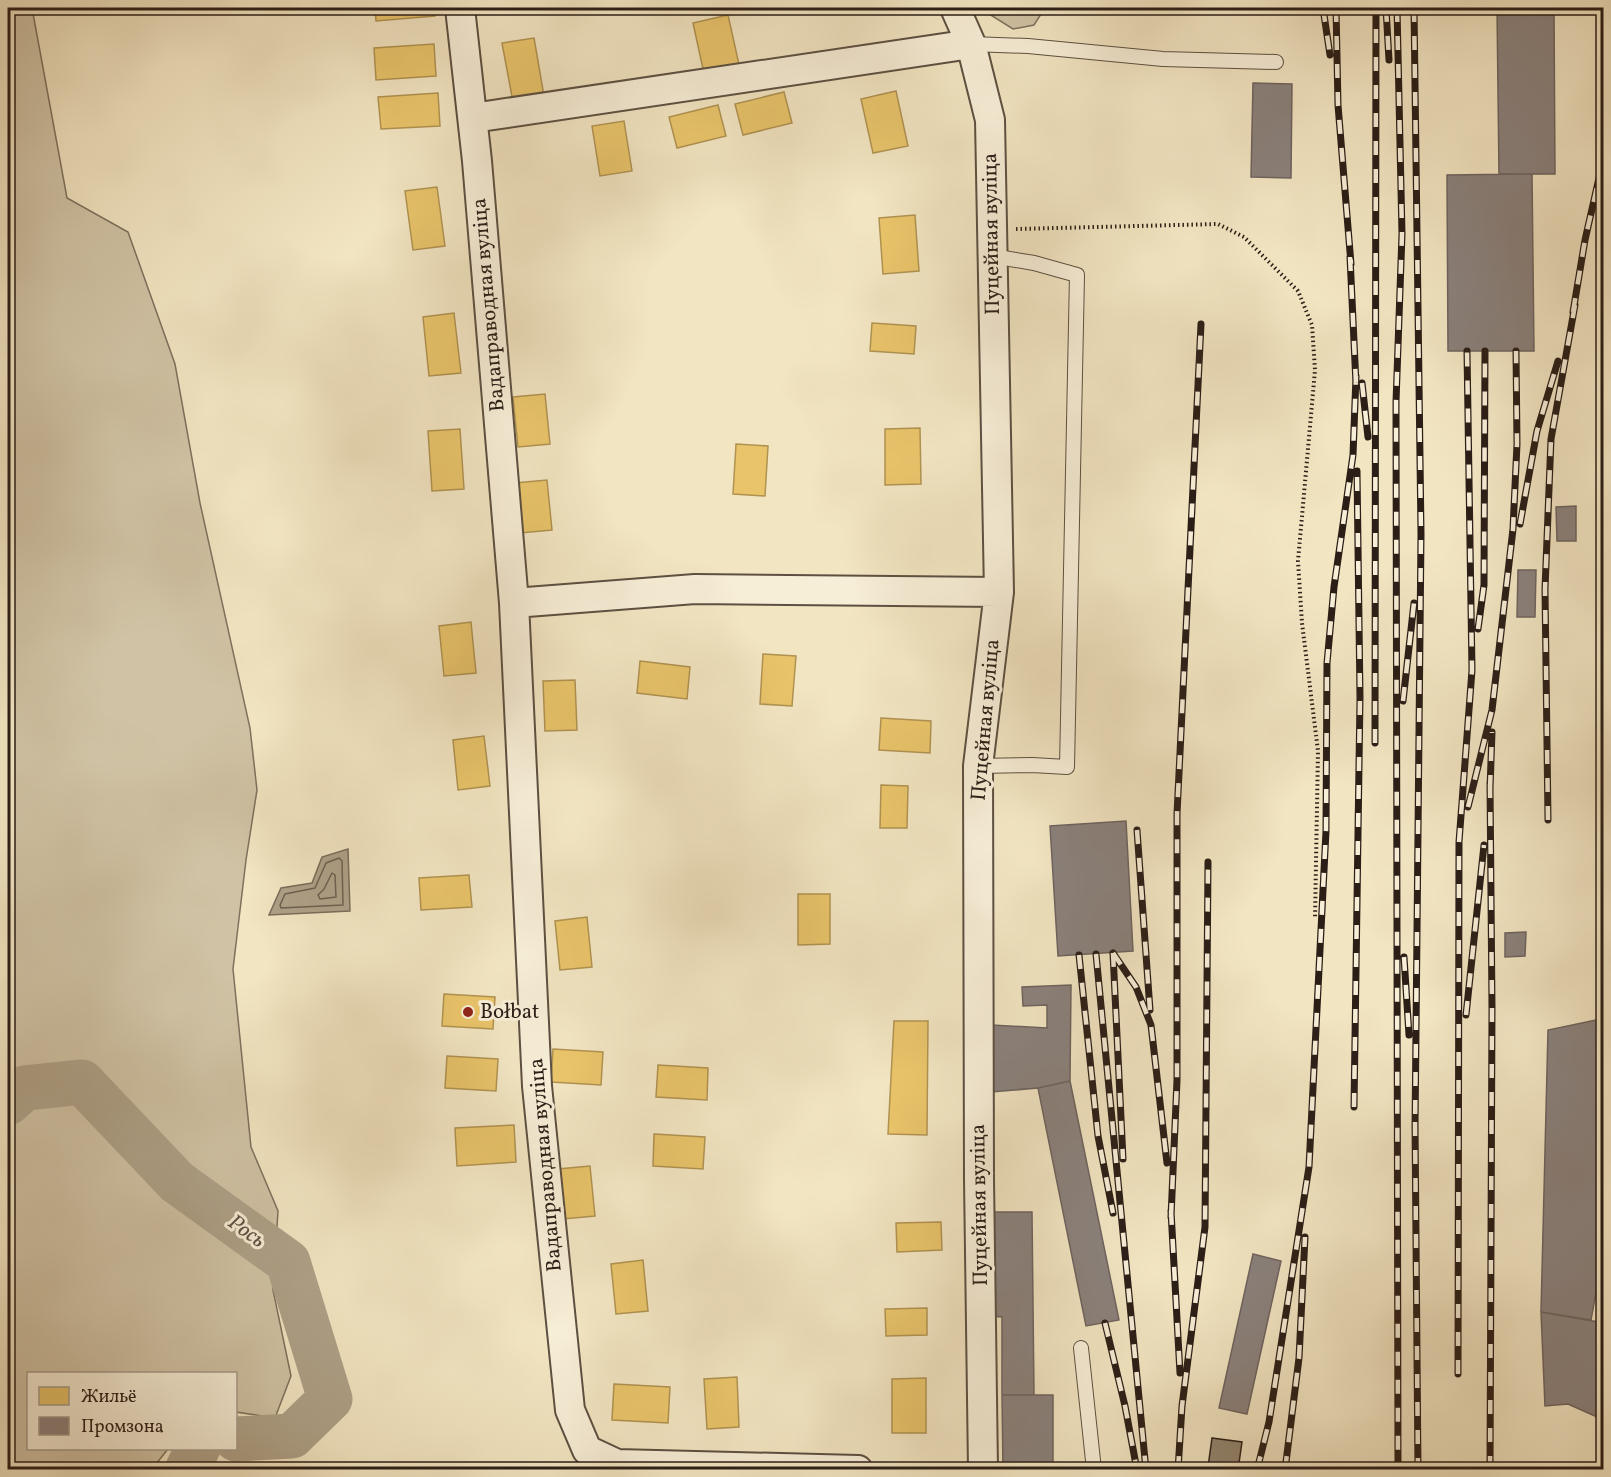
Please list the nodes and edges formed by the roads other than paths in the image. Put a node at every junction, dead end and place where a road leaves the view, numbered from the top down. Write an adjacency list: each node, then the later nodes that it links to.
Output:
1 (460, 8): 5 (street, Вадаправодная вуліца)
2 (955, 8): 3 (street, Пуцейная вуліца)
3 (971, 44): 4 (lane); 5 (street); 6 (street, Пуцейная вуліца)
4 (1276, 62)
5 (473, 118): 8 (street, Вадаправодная вуліца)
6 (992, 242): 7 (street, Пуцейная вуліца); 9 (lane)
7 (999, 592): 8 (street); 9 (street, Пуцейная вуліца)
8 (514, 603): 11 (street, Вадаправодная вуліца)
9 (978, 766): 12 (street, Пуцейная вуліца)
10 (1081, 1348): 13 (lane)
11 (858, 1470)
12 (983, 1470)
13 (1094, 1470)

